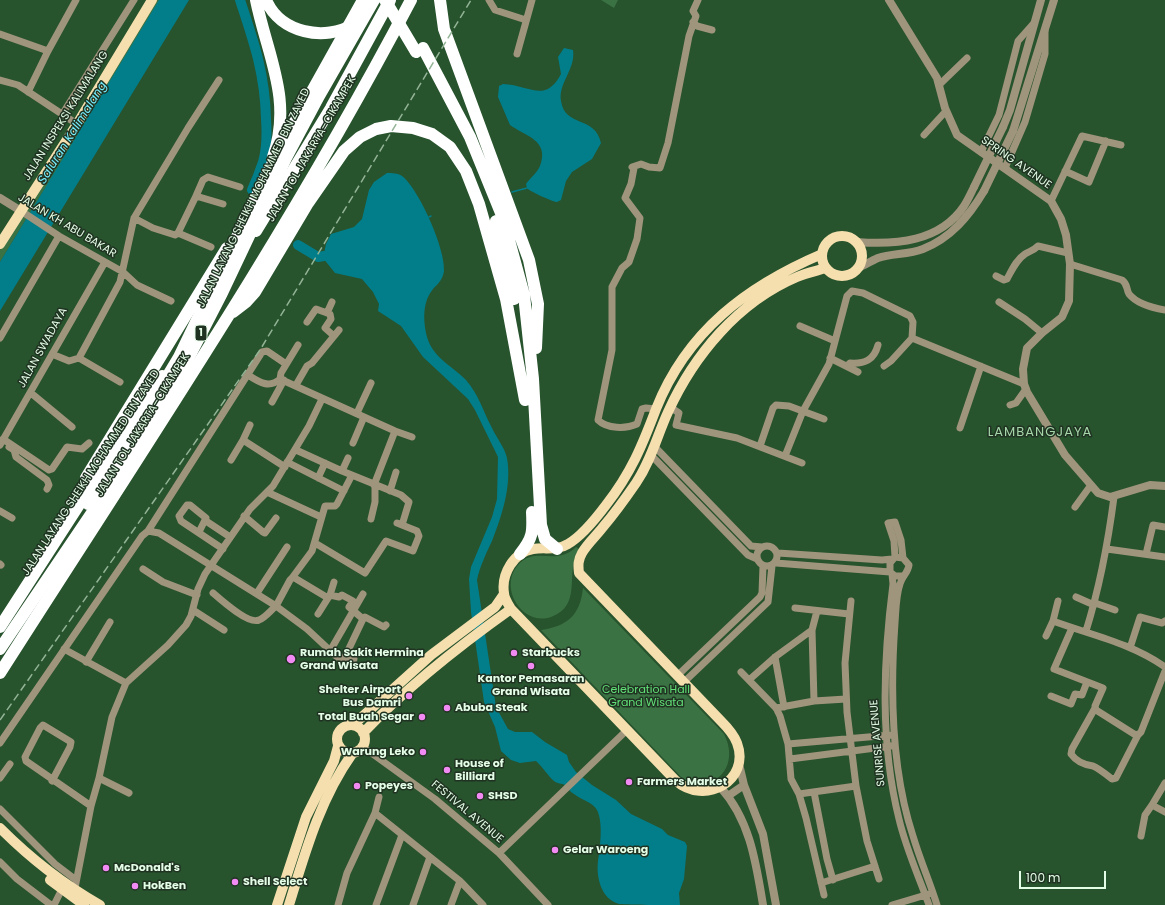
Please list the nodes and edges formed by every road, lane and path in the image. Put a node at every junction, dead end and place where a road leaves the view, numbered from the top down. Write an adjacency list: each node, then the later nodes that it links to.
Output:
1 (76, 0): 26 (street)
2 (134, 0): 34 (street)
3 (152, 0): 35 (main road, JALAN INSPEKSI KALIMALANG)
4 (256, 0): 164 (highway)
5 (266, 0): 7 (highway)
6 (363, 0): 196 (highway, JALAN LAYANG SHEIKH MOHAMMED BIN ZAYED / 1, bridge)
7 (375, 0): 198 (highway, JALAN LAYANG SHEIKH MOHAMMED BIN ZAYED / 1, bridge)
8 (385, 0): 25 (highway, bridge)
9 (390, 0): 164 (highway, JALAN TOL JAKARTA–CIKAMPEK / 1)
10 (394, 0): 25 (highway)
11 (411, 0): 67 (highway, JALAN TOL JAKARTA–CIKAMPEK / 1)
12 (440, 0): 86 (highway)
13 (489, 0): 19 (street)
14 (532, 0): 19 (street)
15 (698, 0): 20 (street)
16 (889, 0): 31 (street, SPRING AVENUE)
17 (1040, 0): 21 (street)
18 (1054, 0): 22 (street)
19 (526, 20): 27 (street)
20 (693, 22): 23 (street); 97 (street)
21 (1034, 23): 39 (street); 51 (street, bridge)
22 (1046, 27): 40 (street); 59 (street, bridge)
23 (712, 30)
24 (0, 34): 26 (street)
25 (420, 50): 86 (highway); 93 (highway)
26 (48, 51): 32 (street)
27 (517, 54)
28 (967, 58): 31 (street)
29 (0, 80): 32 (street)
30 (220, 80): 48 (street)
31 (939, 85): 33 (street, SPRING AVENUE)
32 (28, 92): 34 (street)
33 (946, 111): 36 (street); 39 (street, SPRING AVENUE)
34 (63, 113): 35 (street)
35 (77, 124): 47 (main road, JALAN INSPEKSI KALIMALANG)
36 (924, 135)
37 (1106, 141): 38 (street); 41 (street); 41 (street)
38 (1121, 145)
39 (981, 152): 40 (street, SPRING AVENUE)
40 (1005, 168): 45 (street, SPRING AVENUE)
41 (1065, 171): 45 (street)
42 (240, 187): 43 (street)
43 (196, 196): 46 (street); 49 (street)
44 (0, 198): 47 (street, JALAN KH ABU BAKAR)
45 (1051, 201): 54 (street, SPRING AVENUE)
46 (223, 204)
47 (24, 212): 50 (street, JALAN KH ABU BAKAR); 52 (main road, JALAN INSPEKSI KALIMALANG)
48 (134, 218): 49 (street); 60 (street)
49 (178, 233): 53 (street)
50 (59, 236): 56 (street, JALAN KH ABU BAKAR); 71 (street)
51 (857, 242): 55 (main road); 59 (main road)
52 (0, 244)
53 (211, 247)
54 (1068, 253): 57 (street, SPRING AVENUE); 61 (street)
55 (822, 254): 58 (main road); 97 (main road)
56 (105, 262): 60 (street, JALAN KH ABU BAKAR); 76 (street, JALAN SWADAYA)
57 (1070, 264): 65 (street); 70 (street, SPRING AVENUE)
58 (826, 268): 59 (main road); 96 (main road)
59 (858, 268)
60 (123, 272): 62 (street, JALAN KH ABU BAKAR); 77 (street)
61 (996, 276)
62 (170, 301)
63 (332, 302): 66 (street)
64 (999, 302): 70 (street)
65 (1165, 310)
66 (327, 313): 68 (street); 89 (street)
67 (228, 315): 93 (highway); 210 (highway, JALAN TOL JAKARTA–CIKAMPEK / 1)
68 (307, 322)
69 (800, 326): 73 (street)
70 (1042, 333): 90 (street, SPRING AVENUE)
71 (0, 338)
72 (912, 338): 73 (street); 81 (street); 82 (street)
73 (835, 341): 78 (street)
74 (298, 345): 79 (street)
75 (878, 345): 80 (street)
76 (52, 354): 77 (street); 91 (street, JALAN SWADAYA)
77 (79, 358): 87 (street)
78 (830, 358): 80 (street); 98 (street)
79 (286, 364): 84 (street); 85 (street)
80 (847, 366): 83 (street)
81 (884, 366)
82 (981, 366): 90 (street); 104 (street)
83 (858, 372)
84 (248, 375): 85 (street); 141 (street)
85 (282, 379): 89 (street); 94 (street)
86 (532, 379): 148 (highway)
87 (120, 382)
88 (371, 383): 99 (street)
89 (296, 385): 92 (street)
90 (1025, 386): 95 (street); 125 (street)
91 (31, 393): 103 (street); 108 (street, JALAN SWADAYA)
92 (322, 399): 99 (street); 112 (street)
93 (525, 400): 150 (highway)
94 (272, 402)
95 (1010, 405)
96 (670, 407): 111 (street); 113 (main road)
97 (656, 409): 148 (main road)
98 (803, 412): 101 (street); 111 (street); 114 (street)
99 (357, 413): 100 (street)
100 (364, 417): 105 (street); 109 (street)
101 (824, 418)
102 (250, 425): 107 (street)
103 (72, 427)
104 (960, 428)
105 (395, 431): 106 (street); 124 (street)
106 (412, 437)
107 (243, 440): 116 (street); 119 (street)
108 (2, 442): 110 (street); 127 (street)
109 (353, 442)
110 (89, 443)
111 (760, 446): 114 (street)
112 (296, 450): 118 (street); 119 (street)
113 (653, 451): 146 (street); 156 (street); 211 (main road)
114 (785, 456): 117 (street)
115 (348, 458): 120 (street)
116 (231, 460)
117 (802, 463)
118 (325, 464): 120 (street); 123 (street)
119 (286, 465): 123 (street); 129 (street)
120 (342, 472): 122 (street)
121 (396, 472): 128 (street)
122 (352, 475): 124 (street); 130 (street)
123 (318, 478): 130 (street)
124 (374, 485): 128 (street); 138 (street)
125 (1091, 485): 131 (street); 132 (street)
126 (1165, 486): 131 (street)
127 (47, 489)
128 (390, 491): 144 (street)
129 (267, 492): 134 (street); 135 (street)
130 (344, 492): 135 (street)
131 (1114, 497): 149 (street)
132 (1076, 507)
133 (0, 510): 136 (street)
134 (244, 516): 137 (street); 143 (street)
135 (322, 517): 144 (street)
136 (12, 518)
137 (276, 518)
138 (371, 519)
139 (206, 521): 142 (street); 142 (street); 143 (street)
140 (1165, 527): 152 (street)
141 (148, 532): 158 (street); 199 (street)
142 (199, 532): 147 (street)
143 (230, 538): 147 (street)
144 (315, 543): 163 (street)
145 (287, 547): 167 (street)
146 (762, 547): 151 (street); 156 (street)
147 (223, 549): 158 (street)
148 (557, 549): 150 (main road)
149 (1107, 549): 152 (street); 175 (street)
150 (520, 554): 169 (main road)
151 (778, 554): 154 (street); 157 (street)
152 (1146, 554): 153 (street)
153 (1165, 557)
154 (894, 558): 155 (street); 155 (street); 161 (street)
155 (903, 558): 162 (street)
156 (757, 559): 159 (street)
157 (774, 564): 159 (street); 161 (street); 211 (street)
158 (210, 565): 167 (street); 170 (street)
159 (763, 566): 211 (street)
160 (143, 570): 170 (street)
161 (891, 573): 162 (street); 226 (street, SUNRISE AVENUE)
162 (903, 576): 224 (street, SUNRISE AVENUE)
163 (292, 578): 171 (street); 176 (street)
164 (30, 581): 190 (highway, JALAN TOL JAKARTA–CIKAMPEK / 1)
165 (334, 582): 171 (street)
166 (213, 593): 176 (street)
167 (257, 593): 176 (street)
168 (363, 594): 180 (street)
169 (504, 594): 178 (main road); 201 (main road)
170 (197, 595): 179 (street)
171 (329, 597): 180 (street); 183 (street)
172 (1076, 597): 175 (street)
173 (851, 601): 184 (street)
174 (1058, 601): 186 (street)
175 (1094, 604): 181 (street); 194 (street)
176 (276, 606): 200 (street)
177 (795, 608): 182 (street)
178 (511, 609): 206 (main road); 222 (main road)
179 (193, 610): 192 (street); 214 (street)
180 (354, 610): 185 (street); 200 (street)
181 (1115, 610)
182 (817, 611): 184 (street); 193 (street)
183 (318, 614)
184 (849, 614): 216 (street)
185 (363, 619): 189 (street); 203 (street)
186 (1053, 621): 191 (street); 195 (street)
187 (1165, 621): 197 (street)
188 (110, 622): 205 (street)
189 (386, 625)
190 (0, 627)
191 (1072, 628): 194 (street); 213 (street)
192 (224, 630)
193 (812, 630): 202 (street); 217 (street)
194 (1086, 631): 197 (street)
195 (1046, 636)
196 (0, 637)
197 (1130, 648): 207 (street)
198 (0, 649)
199 (64, 649): 205 (street); 228 (street)
200 (330, 651): 203 (street)
201 (431, 655): 206 (main road); 221 (main road)
202 (775, 657): 212 (street); 218 (street)
203 (344, 659): 204 (street)
204 (354, 659)
205 (86, 662): 214 (street)
206 (438, 663): 223 (main road)
207 (1165, 667)
208 (1165, 671): 225 (street)
209 (740, 672): 212 (street)
210 (0, 673)
211 (681, 679): 238 (main road)
212 (750, 680): 219 (street)
213 (1087, 682): 215 (street); 220 (street)
214 (126, 684): 240 (street)
215 (1051, 696)
216 (846, 699): 217 (street); 227 (street)
217 (814, 701): 218 (street)
218 (784, 707): 219 (street)
219 (776, 708): 229 (street)
220 (1095, 708): 225 (street); 225 (street)
221 (353, 726): 223 (main road); 231 (main road)
222 (627, 730): 245 (main road); 260 (street)
223 (363, 732): 233 (main road)
224 (895, 735): 226 (street); 230 (street, SUNRISE AVENUE)
225 (1138, 735)
226 (887, 736): 227 (street); 232 (street, SUNRISE AVENUE)
227 (850, 740): 229 (street); 234 (street)
228 (0, 743)
229 (788, 744): 236 (street)
230 (896, 745): 232 (street); 270 (street, SUNRISE AVENUE)
231 (338, 746): 235 (main road); 264 (main road)
232 (888, 746): 234 (street); 273 (street, SUNRISE AVENUE)
233 (363, 747): 235 (main road); 260 (street, FESTIVAL AVENUE)
234 (852, 751): 236 (street); 244 (street)
235 (352, 754): 264 (main road)
236 (790, 759): 248 (street)
237 (10, 764): 239 (street)
238 (738, 764): 243 (street); 245 (main road)
239 (0, 778)
240 (99, 778): 247 (street); 252 (street)
241 (52, 781): 241 (street); 252 (street)
242 (1165, 784): 251 (street)
243 (744, 785): 249 (street); 285 (street)
244 (856, 786): 246 (street); 263 (street)
245 (721, 788): 249 (street)
246 (814, 792): 248 (street); 266 (street)
247 (129, 793)
248 (799, 794): 268 (street)
249 (728, 796): 284 (street)
250 (379, 797): 254 (street)
251 (1152, 805): 255 (street); 259 (street)
252 (91, 806): 271 (street)
253 (0, 809): 271 (street)
254 (374, 812): 257 (street); 278 (street)
255 (1165, 812)
256 (0, 828): 271 (main road)
257 (402, 835): 261 (street); 279 (street)
258 (0, 836): 269 (main road)
259 (1140, 836)
260 (499, 853): 283 (street, FESTIVAL AVENUE)
261 (430, 857): 267 (street); 280 (street)
262 (0, 862): 274 (street)
263 (875, 866): 265 (street); 266 (street)
264 (293, 873): 276 (main road); 277 (main road)
265 (879, 879)
266 (833, 880): 268 (street)
267 (460, 881): 281 (street); 282 (street)
268 (821, 883): 272 (street)
269 (62, 889): 271 (main road); 274 (street)
270 (933, 893): 273 (street); 288 (street, SUNRISE AVENUE)
271 (78, 895): 275 (main road)
272 (824, 895)
273 (926, 895): 286 (street); 287 (street, SUNRISE AVENUE)
274 (53, 905)
275 (100, 905)
276 (277, 905)
277 (289, 905)
278 (338, 905)
279 (376, 905)
280 (413, 905)
281 (451, 905)
282 (483, 905)
283 (548, 905)
284 (763, 905)
285 (776, 905)
286 (892, 905)
287 (929, 905)
288 (937, 905)

